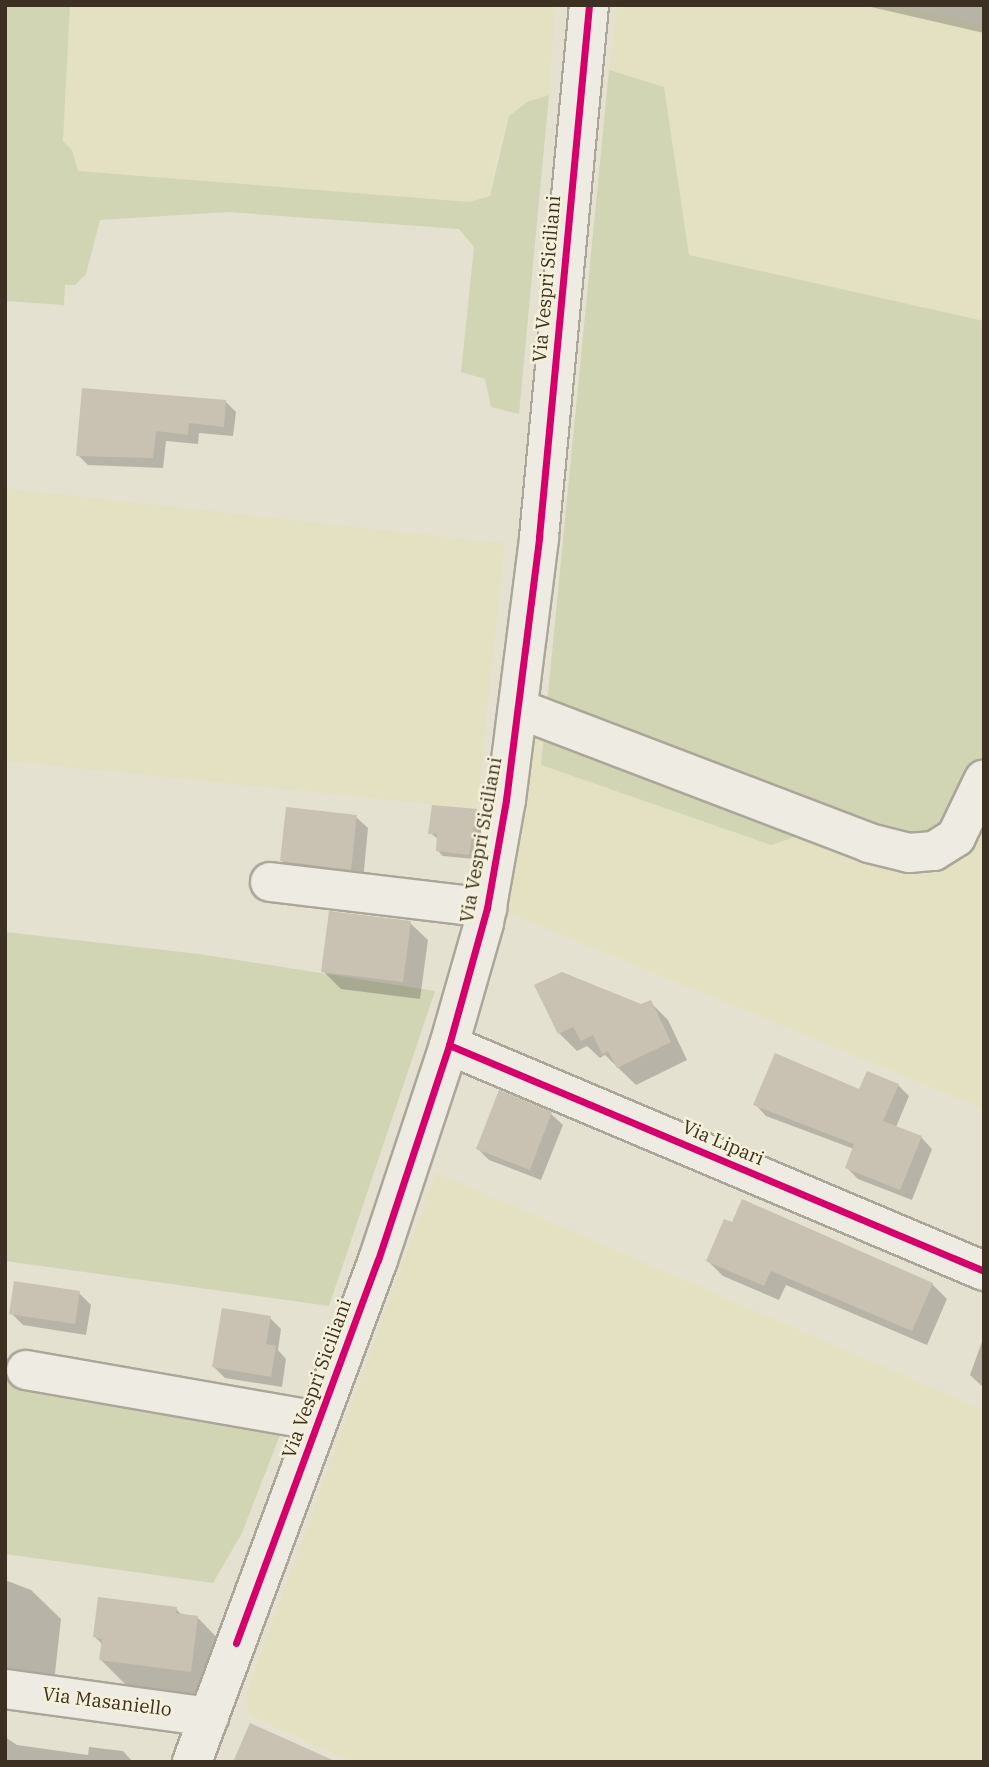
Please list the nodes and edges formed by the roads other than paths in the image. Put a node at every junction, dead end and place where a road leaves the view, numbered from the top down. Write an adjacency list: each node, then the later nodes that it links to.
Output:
1 (589, 5): 2 (street, Via Vespri Siciliani)
2 (519, 709): 3 (street); 5 (street, Via Vespri Siciliani)
3 (984, 779)
4 (270, 882): 5 (street)
5 (487, 908): 6 (street, Via Vespri Siciliani)
6 (449, 1045): 7 (street, Via Lipari); 9 (street, Via Vespri Siciliani)
7 (984, 1271)
8 (26, 1370): 9 (street, Via Vespri Siciliani)
9 (318, 1421): 11 (street, Via Vespri Siciliani)
10 (5, 1689): 11 (street, Via Masaniello)
11 (209, 1717): 12 (street, Via Vespri Siciliani)
12 (192, 1762)

